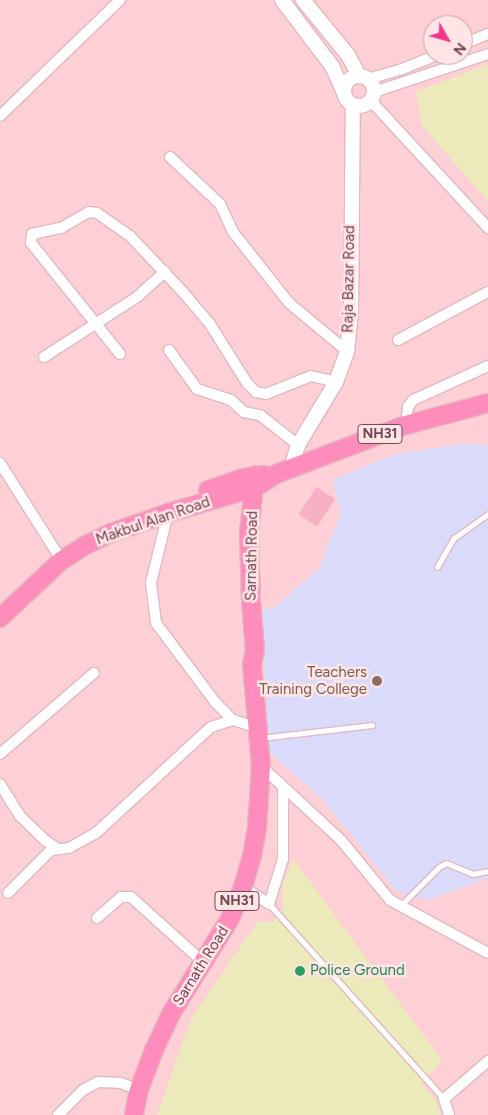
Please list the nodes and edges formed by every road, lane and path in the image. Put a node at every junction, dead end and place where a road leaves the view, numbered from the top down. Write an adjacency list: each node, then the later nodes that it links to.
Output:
1 (120, 0): 11 (street)
2 (282, 0): 9 (street)
3 (303, 0): 8 (street)
4 (488, 34): 5 (street)
5 (473, 40)
6 (488, 54): 8 (street)
7 (423, 61): 8 (street)
8 (368, 87): 9 (street); 10 (street); 13 (street)
9 (343, 91): 10 (street)
10 (354, 106): 19 (street, Raja Bazar Road)
11 (0, 116)
12 (170, 157): 19 (street)
13 (488, 228)
14 (164, 272): 16 (street); 16 (street); 23 (street)
15 (488, 292): 17 (street)
16 (96, 324): 20 (street); 21 (street)
17 (398, 340)
18 (169, 350): 26 (street)
19 (347, 352): 23 (street, Raja Bazar Road)
20 (120, 354)
21 (44, 357)
22 (488, 366): 25 (street)
23 (336, 382): 26 (street, Raja Bazar Road)
24 (488, 403): 25 (highway, NH31)
25 (406, 425): 28 (highway, NH31)
26 (298, 445): 28 (street, Raja Bazar Road)
27 (0, 463): 32 (street)
28 (283, 471): 29 (highway, NH31)
29 (248, 483): 30 (highway, Makbul Alan Road); 32 (highway, Makbul Alan Road); 39 (highway, Sarnath Road / NH31)
30 (168, 513): 35 (highway, Makbul Alan Road); 37 (street)
31 (488, 514): 33 (lane)
32 (57, 553): 34 (highway, Makbul Alan Road)
33 (437, 567)
34 (0, 604)
35 (0, 618)
36 (94, 673): 40 (street)
37 (233, 720): 39 (street); 44 (street)
38 (372, 725): 39 (lane)
39 (259, 733): 41 (highway, Sarnath Road / NH31)
40 (0, 754)
41 (261, 766): 43 (street); 46 (highway, Sarnath Road / NH31)
42 (0, 784): 44 (street)
43 (283, 787): 48 (street); 49 (street)
44 (58, 849): 47 (street)
45 (488, 872): 49 (lane)
46 (243, 887): 48 (street); 52 (highway, Sarnath Road / NH31)
47 (8, 893)
48 (269, 904): 55 (lane)
49 (401, 906): 51 (street)
50 (98, 918): 52 (street)
51 (488, 953)
52 (204, 963): 54 (highway, Sarnath Road / NH31)
53 (488, 1061): 55 (street)
54 (139, 1090): 56 (street); 57 (highway, Sarnath Road / NH31)
55 (444, 1099): 58 (street)
56 (58, 1115)
57 (134, 1115)
58 (449, 1115)

